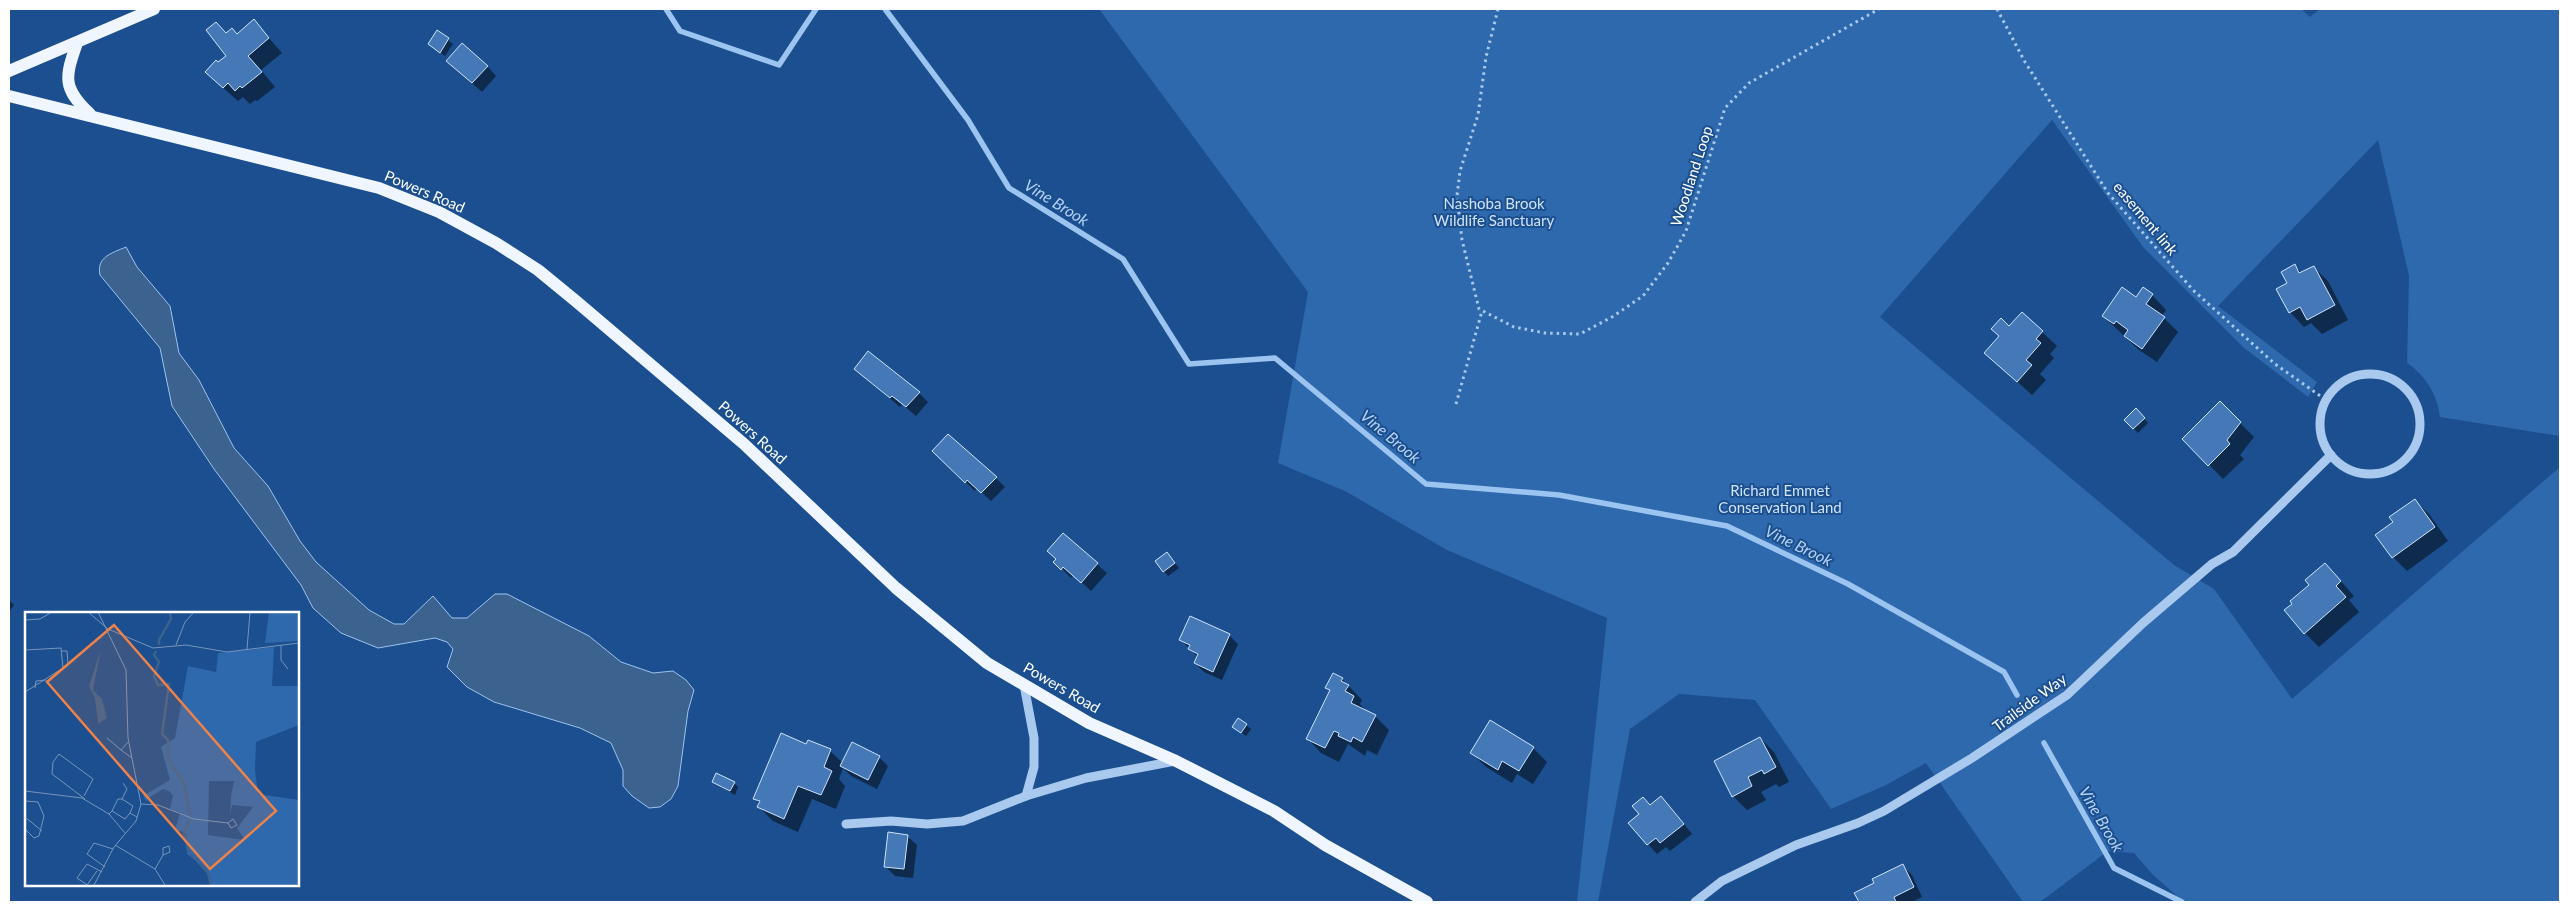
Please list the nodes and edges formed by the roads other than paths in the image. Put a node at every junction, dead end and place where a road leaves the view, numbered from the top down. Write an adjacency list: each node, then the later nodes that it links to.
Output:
1 (154, 9): 2 (main road)
2 (77, 43): 3 (main road); 5 (main road)
3 (9, 71)
4 (9, 96): 5 (main road, Powers Road)
5 (92, 115): 7 (main road, Powers Road)
6 (2331, 455): 6 (street); 12 (street, Trailside Way)
7 (1024, 685): 8 (main road, Powers Road); 9 (street)
8 (1176, 761): 9 (street); 11 (main road, Powers Road)
9 (1026, 796): 10 (street)
10 (846, 824)
11 (1427, 902)
12 (1695, 902)

